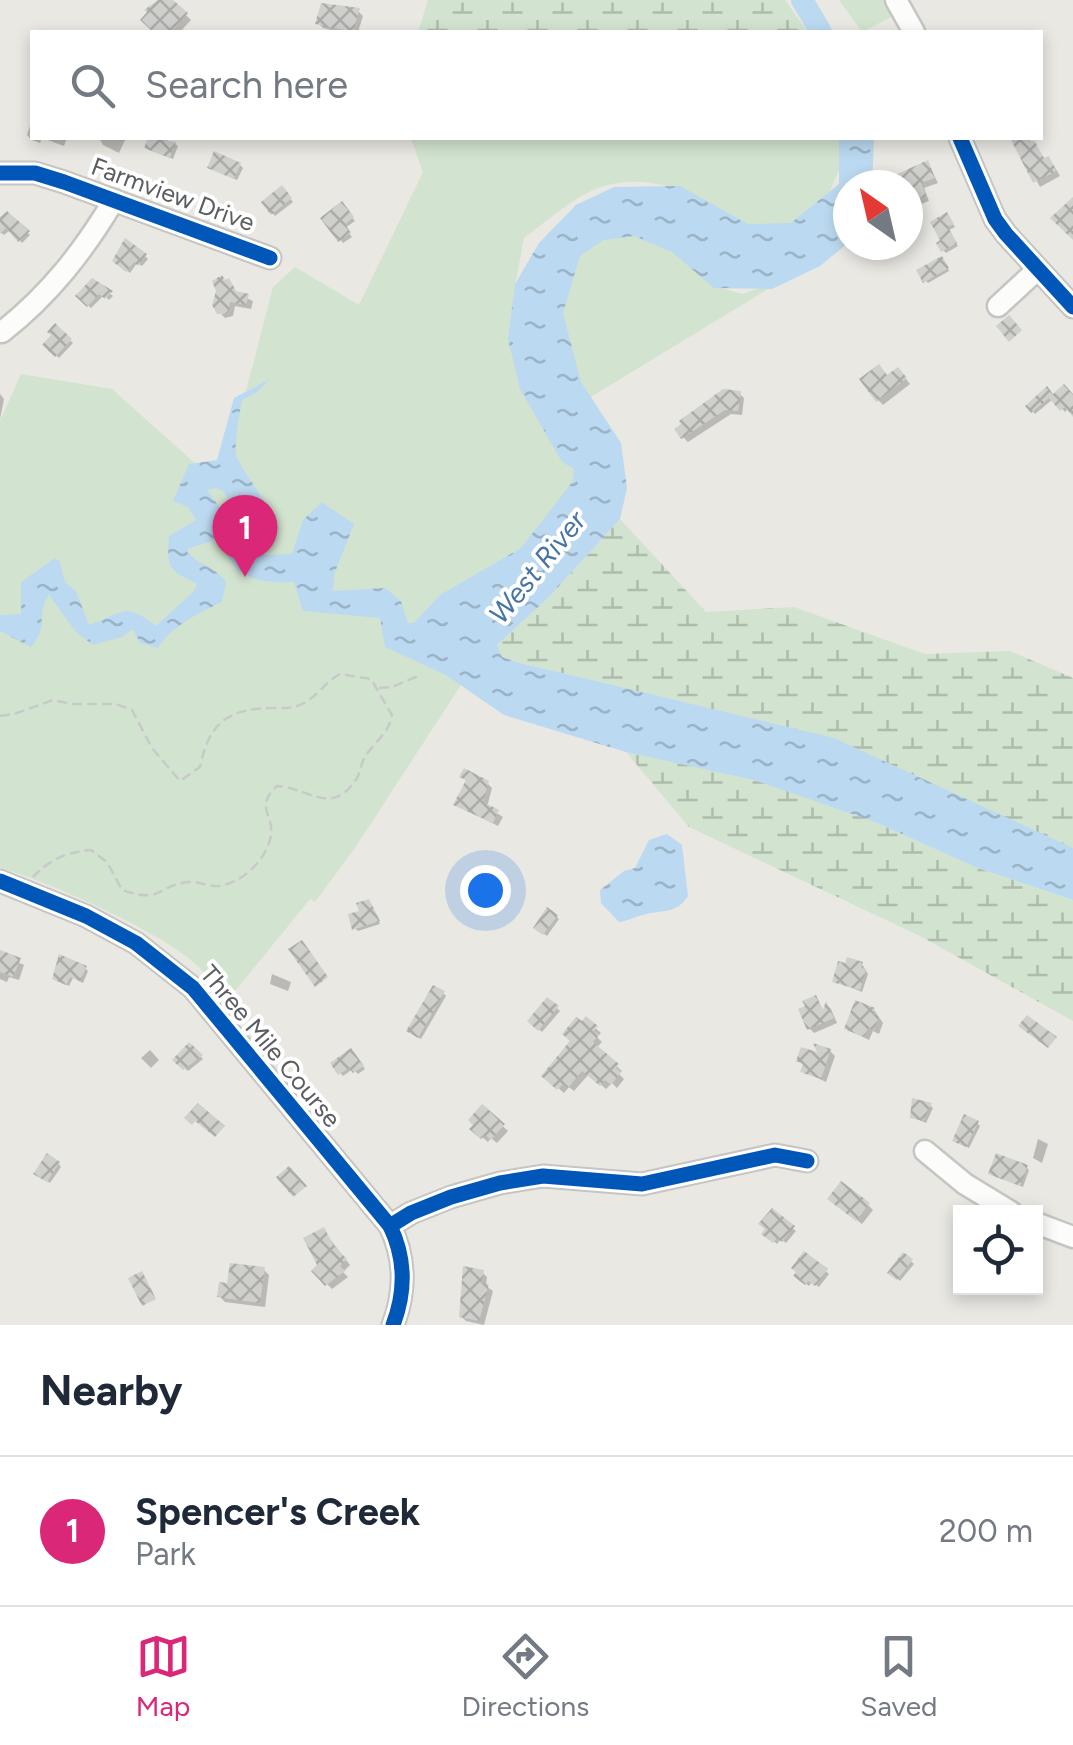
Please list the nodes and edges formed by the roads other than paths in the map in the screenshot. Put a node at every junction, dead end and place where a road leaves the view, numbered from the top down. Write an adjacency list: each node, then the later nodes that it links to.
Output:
1 (896, 0): 2 (street)
2 (913, 30)
3 (961, 140): 7 (street)
4 (0, 172): 5 (street, Farmview Drive)
5 (114, 200): 6 (street, Farmview Drive); 10 (street)
6 (270, 258)
7 (1038, 269): 8 (street); 9 (street)
8 (998, 306)
9 (1073, 307)
10 (2, 332)
11 (0, 880): 15 (street, Three Mile Course)
12 (925, 1151): 14 (street)
13 (807, 1162): 15 (street)
14 (1000, 1205)
15 (390, 1226): 18 (street, Three Mile Course)
16 (1043, 1226): 17 (street)
17 (1073, 1237)
18 (394, 1325)

